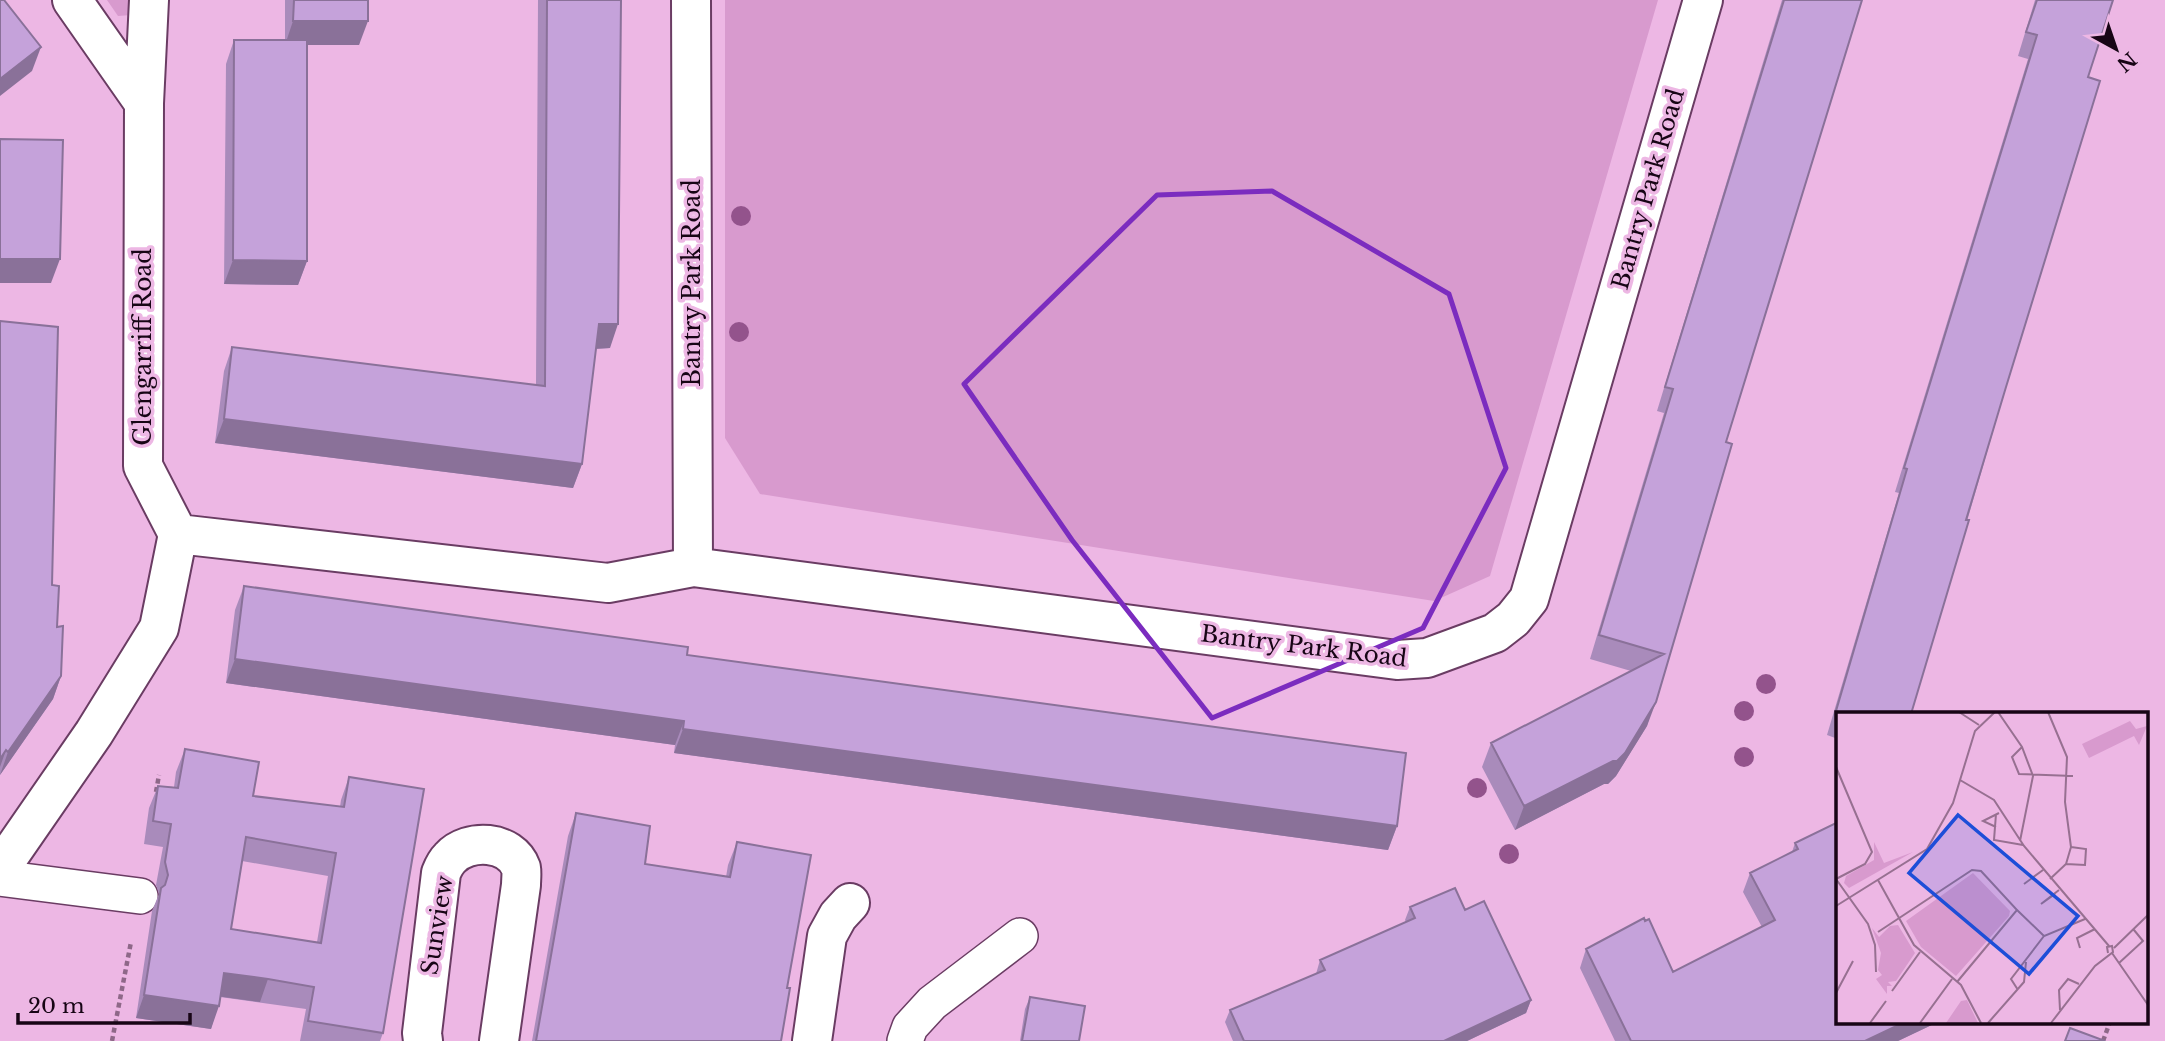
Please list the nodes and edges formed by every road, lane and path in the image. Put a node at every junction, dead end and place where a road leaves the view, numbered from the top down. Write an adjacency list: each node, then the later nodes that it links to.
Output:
1 (72, 0): 5 (street)
2 (149, 0): 5 (street, Glengarriff Road)
3 (691, 0): 7 (street, Bantry Park Road)
4 (1703, 0): 7 (street, Bantry Park Road)
5 (144, 103): 6 (street, Glengarriff Road)
6 (178, 534): 7 (street, Bantry Park Road); 8 (street)
7 (693, 567)
8 (0, 869)
9 (0, 878): 10 (lane)
10 (139, 896)
11 (850, 903): 18 (street)
12 (1020, 936): 19 (lane)
13 (116, 1019): 15 (path)
14 (2109, 1024): 20 (path)
15 (112, 1041)
16 (423, 1041): 17 (street, Sunview)
17 (499, 1041)
18 (812, 1041)
19 (905, 1041)
20 (2103, 1041)

